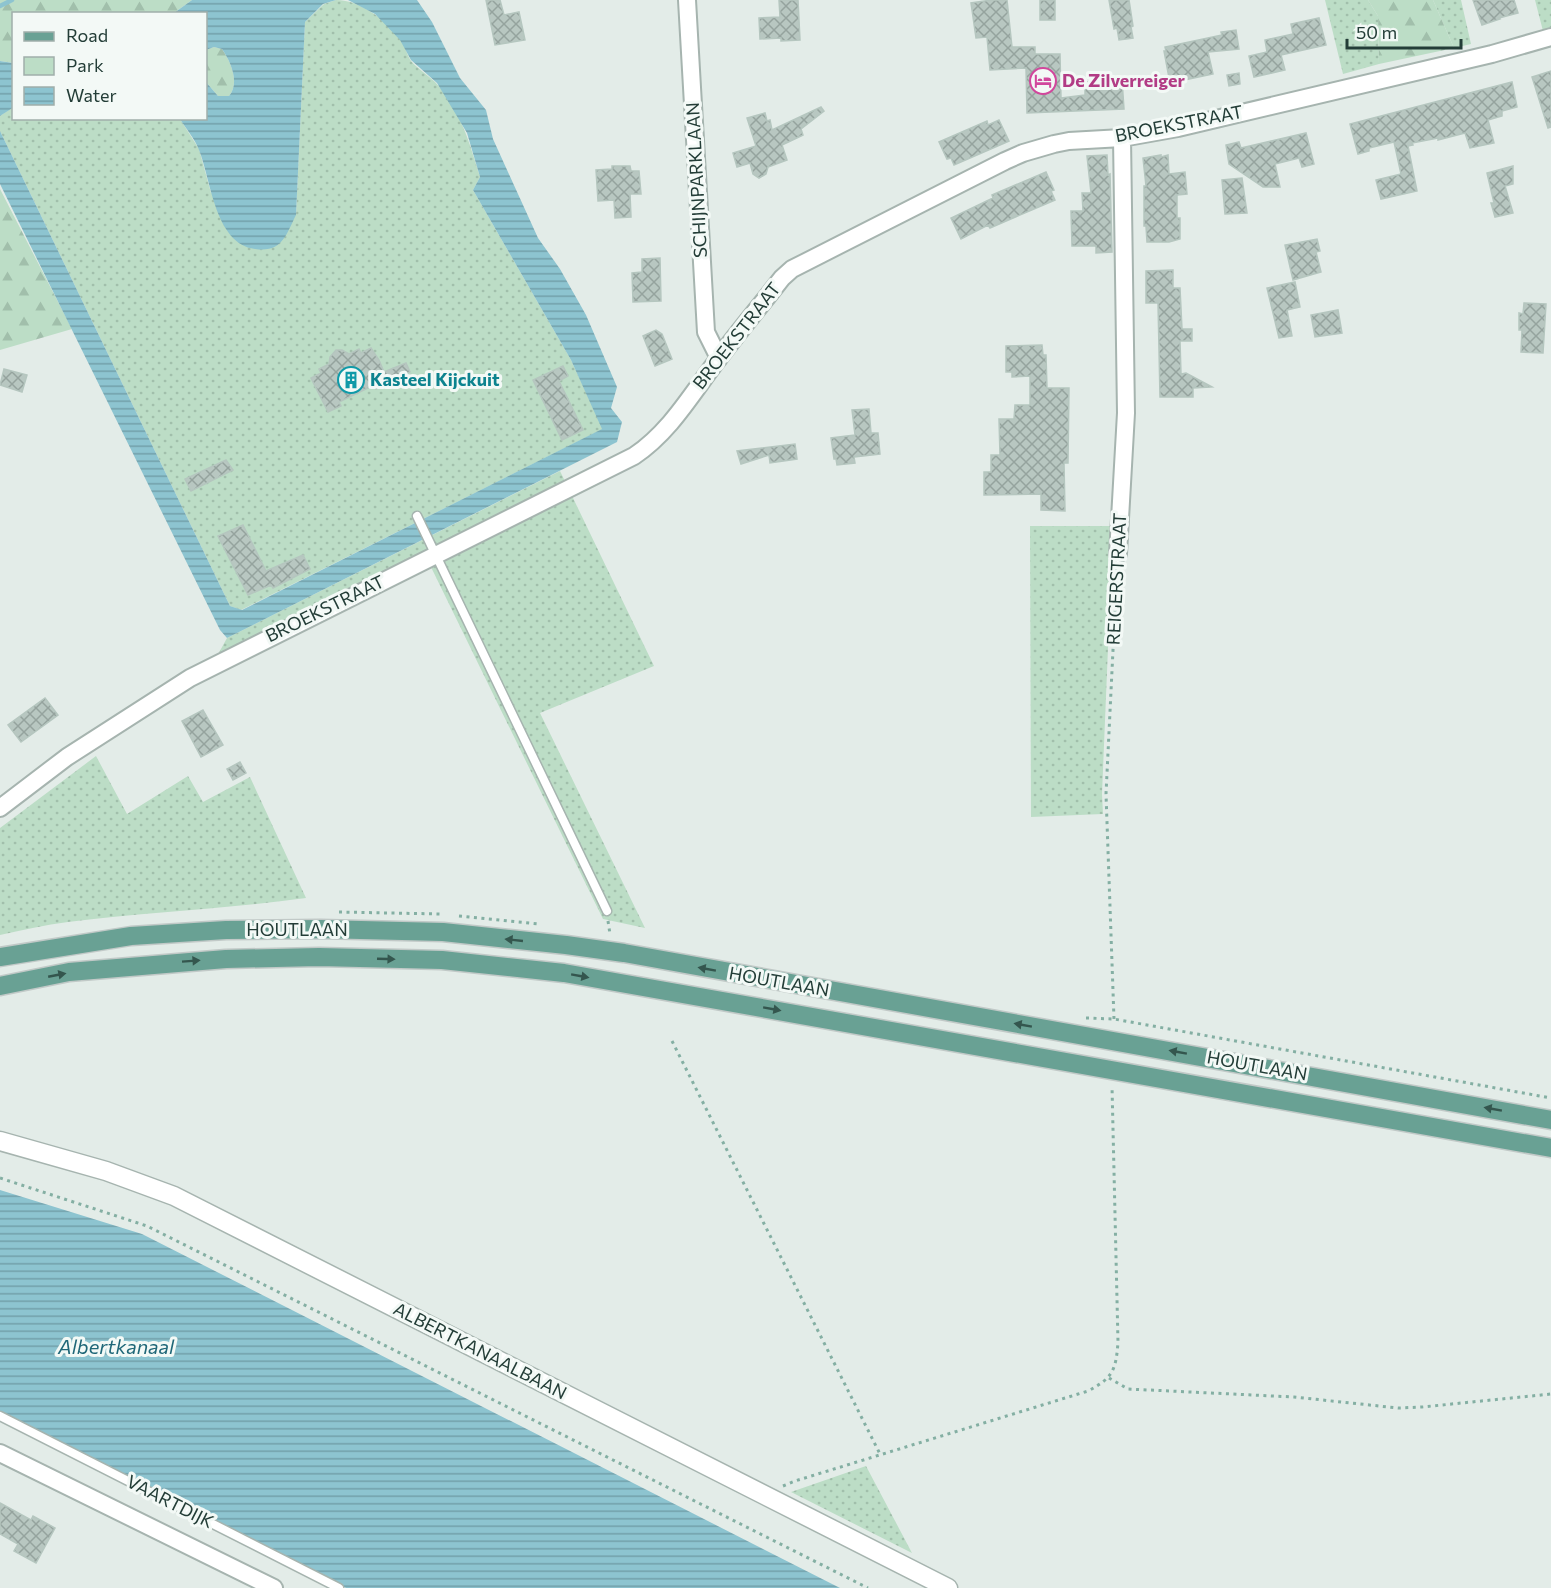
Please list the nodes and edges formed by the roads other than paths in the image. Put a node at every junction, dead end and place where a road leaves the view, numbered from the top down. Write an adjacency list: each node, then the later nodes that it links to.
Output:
1 (687, 0): 4 (street, SCHIJNPARKLAAN)
2 (1551, 37): 3 (street, BROEKSTRAAT)
3 (1122, 138): 4 (street, BROEKSTRAAT); 7 (street, REIGERSTRAAT)
4 (719, 357): 6 (street, BROEKSTRAAT)
5 (417, 516): 6 (lane)
6 (433, 548): 8 (street, BROEKSTRAAT); 9 (lane)
7 (1118, 554)
8 (0, 808)
9 (607, 911)
10 (0, 957): 12 (main road, HOUTLAAN, one-way to 10)
11 (0, 986): 14 (main road, HOUTLAAN, one-way to 14)
12 (1551, 1120)
13 (0, 1141): 19 (street, ALBERTKANAALBAAN)
14 (1551, 1148)
15 (0, 1416): 18 (lane, VAARTDIJK)
16 (0, 1453): 17 (street, VAARTDIJK)
17 (274, 1588)
18 (339, 1588)
19 (948, 1588)

